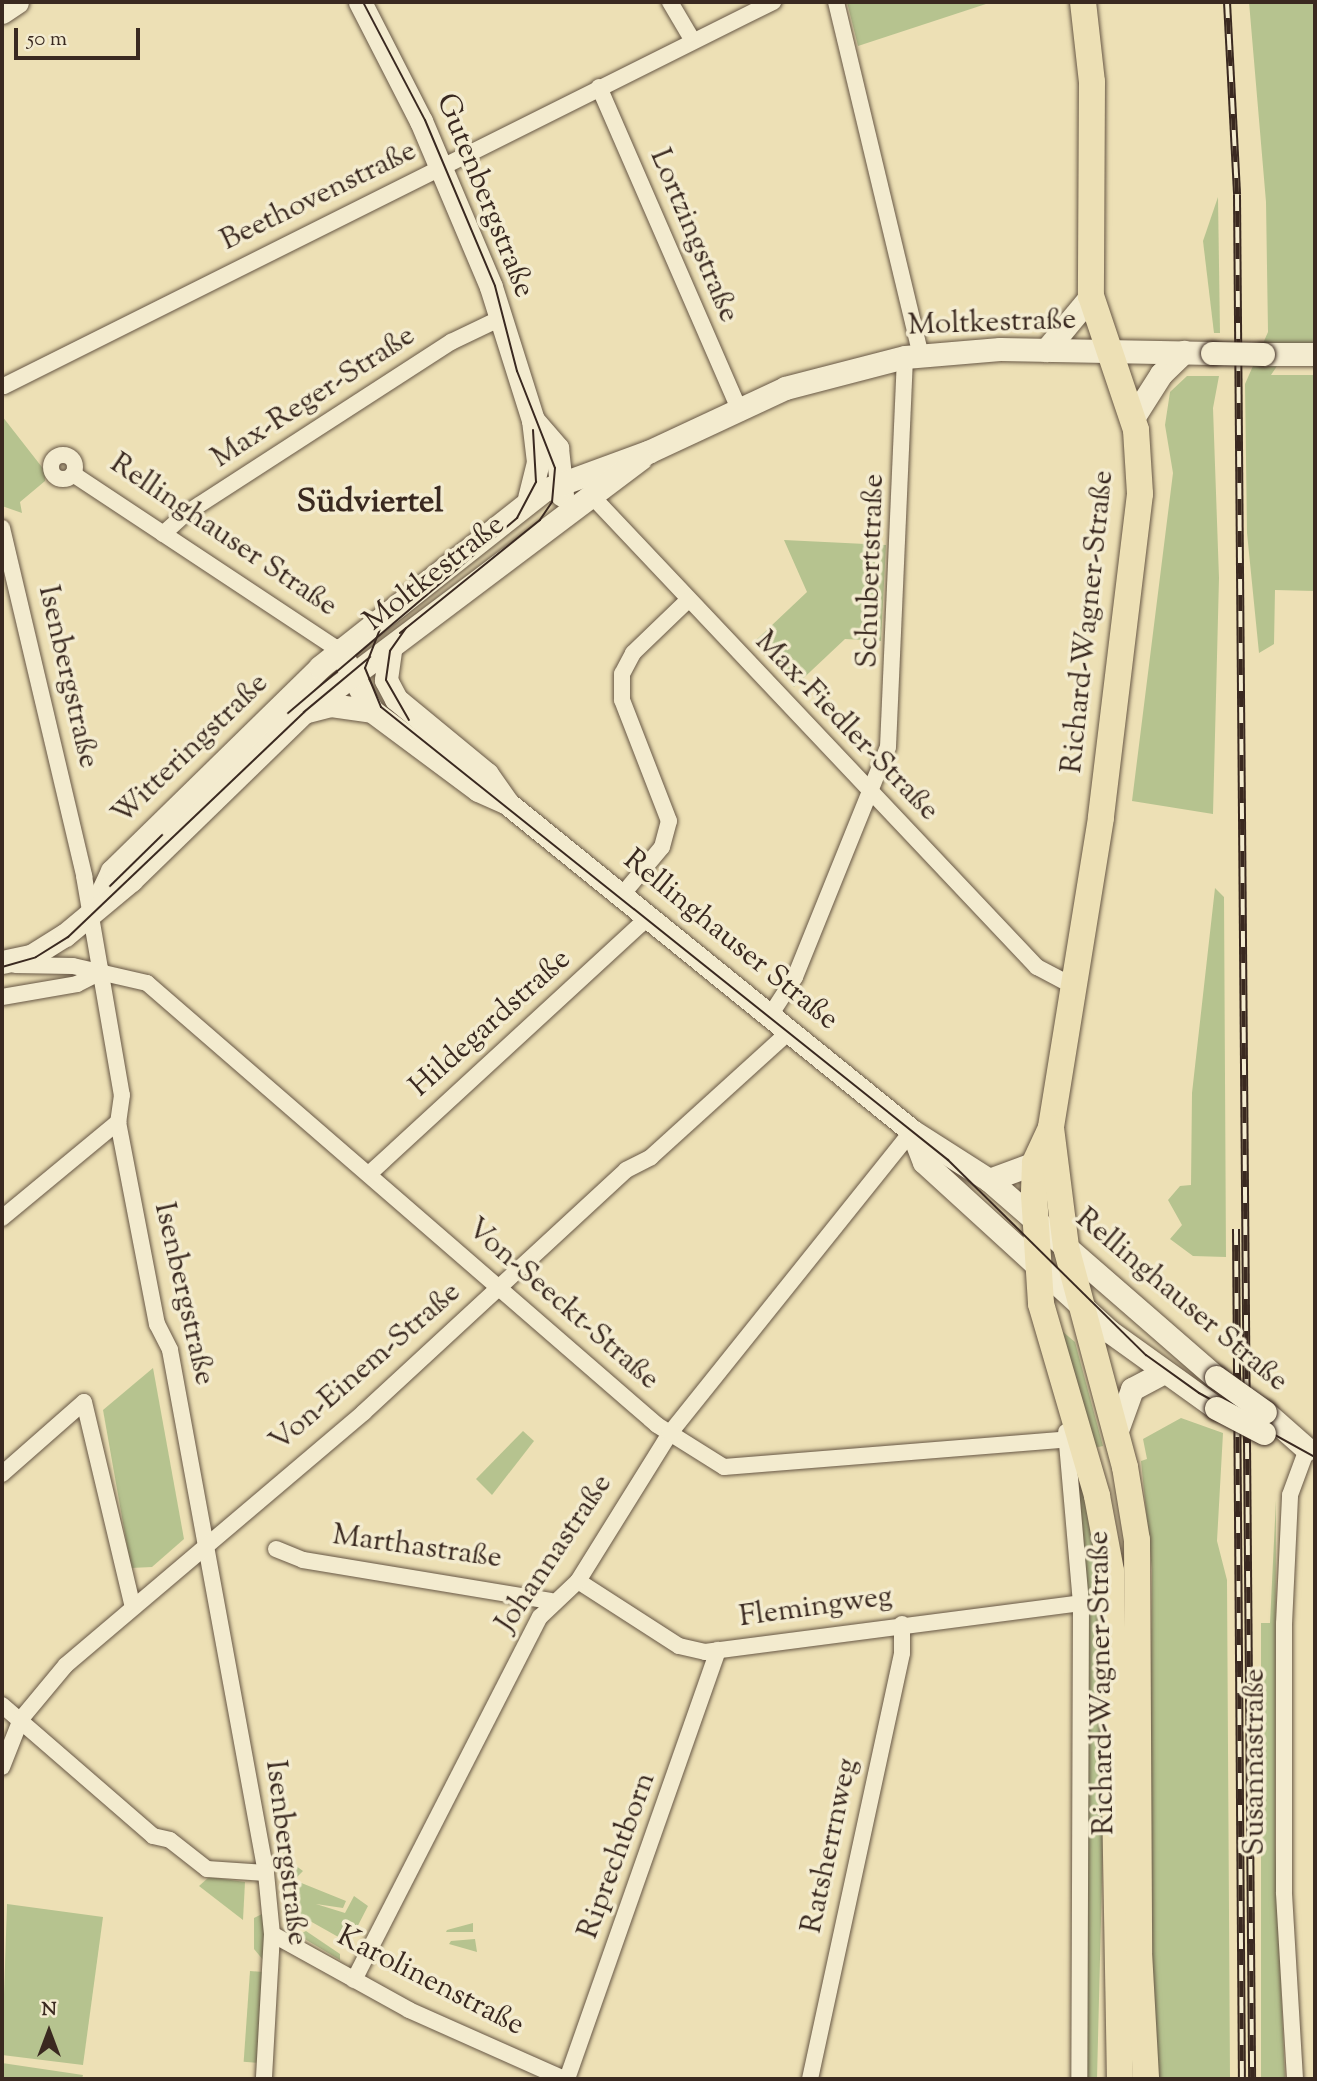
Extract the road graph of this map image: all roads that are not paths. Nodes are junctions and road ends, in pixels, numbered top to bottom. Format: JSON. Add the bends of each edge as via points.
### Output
{"nodes":[{"id":1,"x":17,"y":2,"type":"edge"},
{"id":2,"x":360,"y":2,"type":"edge"},
{"id":3,"x":670,"y":2,"type":"edge"},
{"id":4,"x":773,"y":2,"type":"edge"},
{"id":5,"x":836,"y":2,"type":"edge"},
{"id":6,"x":1083,"y":2,"type":"edge"},
{"id":7,"x":2,"y":12,"type":"edge"},
{"id":8,"x":693,"y":41,"type":"junction"},
{"id":9,"x":599,"y":87,"type":"junction"},
{"id":10,"x":442,"y":168,"type":"junction"},
{"id":11,"x":1091,"y":296,"type":"junction"},
{"id":12,"x":500,"y":318,"type":"junction"},
{"id":13,"x":1046,"y":350,"type":"junction"},
{"id":14,"x":1105,"y":351,"type":"junction"},
{"id":15,"x":1184,"y":352,"type":"junction"},
{"id":16,"x":1315,"y":354,"type":"edge"},
{"id":17,"x":913,"y":356,"type":"junction"},
{"id":18,"x":2,"y":391,"type":"edge"},
{"id":19,"x":738,"y":406,"type":"junction"},
{"id":20,"x":1133,"y":418,"type":"junction"},
{"id":21,"x":533,"y":420,"type":"junction"},
{"id":22,"x":557,"y":448,"type":"junction"},
{"id":23,"x":648,"y":452,"type":"junction"},
{"id":24,"x":598,"y":467,"type":"junction"},
{"id":25,"x":73,"y":474,"type":"dead end"},
{"id":26,"x":564,"y":481,"type":"junction"},
{"id":27,"x":590,"y":494,"type":"junction"},
{"id":28,"x":530,"y":497,"type":"junction"},
{"id":29,"x":555,"y":518,"type":"junction"},
{"id":30,"x":2,"y":528,"type":"edge"},
{"id":31,"x":163,"y":534,"type":"junction"},
{"id":32,"x":687,"y":601,"type":"junction"},
{"id":33,"x":339,"y":650,"type":"junction"},
{"id":34,"x":384,"y":664,"type":"junction"},
{"id":35,"x":351,"y":676,"type":"junction"},
{"id":36,"x":372,"y":710,"type":"junction"},
{"id":37,"x":304,"y":712,"type":"junction"},
{"id":38,"x":871,"y":793,"type":"junction"},
{"id":39,"x":507,"y":803,"type":"junction"},
{"id":40,"x":622,"y":895,"type":"junction"},
{"id":41,"x":94,"y":906,"type":"junction"},
{"id":42,"x":650,"y":916,"type":"junction"},
{"id":43,"x":2,"y":963,"type":"edge"},
{"id":44,"x":102,"y":971,"type":"junction"},
{"id":45,"x":1073,"y":986,"type":"junction"},
{"id":46,"x":2,"y":996,"type":"edge"},
{"id":47,"x":771,"y":1014,"type":"junction"},
{"id":48,"x":791,"y":1030,"type":"junction"},
{"id":49,"x":118,"y":1122,"type":"junction"},
{"id":50,"x":1051,"y":1128,"type":"junction"},
{"id":51,"x":912,"y":1130,"type":"junction"},
{"id":52,"x":1035,"y":1163,"type":"junction"},
{"id":53,"x":369,"y":1174,"type":"junction"},
{"id":54,"x":989,"y":1180,"type":"junction"},
{"id":55,"x":2,"y":1218,"type":"edge"},
{"id":56,"x":1034,"y":1219,"type":"junction"},
{"id":57,"x":1066,"y":1247,"type":"junction"},
{"id":58,"x":1037,"y":1264,"type":"junction"},
{"id":59,"x":499,"y":1287,"type":"junction"},
{"id":60,"x":1082,"y":1305,"type":"junction"},
{"id":61,"x":1162,"y":1373,"type":"junction"},
{"id":62,"x":1073,"y":1413,"type":"junction"},
{"id":63,"x":1265,"y":1423,"type":"junction"},
{"id":64,"x":670,"y":1433,"type":"junction"},
{"id":65,"x":1116,"y":1433,"type":"junction"},
{"id":66,"x":1063,"y":1440,"type":"junction"},
{"id":67,"x":1311,"y":1451,"type":"edge"},
{"id":68,"x":2,"y":1474,"type":"edge"},
{"id":69,"x":206,"y":1545,"type":"junction"},
{"id":70,"x":276,"y":1549,"type":"dead end"},
{"id":71,"x":578,"y":1581,"type":"junction"},
{"id":72,"x":551,"y":1601,"type":"junction"},
{"id":73,"x":1081,"y":1603,"type":"junction"},
{"id":74,"x":133,"y":1607,"type":"junction"},
{"id":75,"x":902,"y":1624,"type":"junction"},
{"id":76,"x":718,"y":1650,"type":"junction"},
{"id":77,"x":2,"y":1705,"type":"edge"},
{"id":78,"x":21,"y":1719,"type":"junction"},
{"id":79,"x":2,"y":1767,"type":"edge"},
{"id":80,"x":266,"y":1873,"type":"junction"},
{"id":81,"x":272,"y":1934,"type":"junction"},
{"id":82,"x":354,"y":1980,"type":"junction"},
{"id":83,"x":1115,"y":2030,"type":"junction"},
{"id":84,"x":264,"y":2079,"type":"edge"},
{"id":85,"x":566,"y":2079,"type":"edge"},
{"id":86,"x":810,"y":2079,"type":"edge"},
{"id":87,"x":1079,"y":2079,"type":"edge"},
{"id":88,"x":1111,"y":2079,"type":"edge"},
{"id":89,"x":1120,"y":2079,"type":"edge"},
{"id":90,"x":1146,"y":2079,"type":"edge"},
{"id":91,"x":1295,"y":2079,"type":"edge"}],
"edges":[{"from":1,"to":7,"type":"street"},
{"from":2,"to":10,"type":"street","name":"Gutenbergstraße"},
{"from":3,"to":8,"type":"street"},
{"from":4,"to":8,"type":"street","name":"Beethovenstraße"},
{"from":5,"to":17,"type":"street","name":"Schubertstraße"},
{"from":6,"to":11,"type":"main road","name":"Richard-Wagner-Straße","via":[[1091,82]]},
{"from":8,"to":9,"type":"street","name":"Beethovenstraße"},
{"from":9,"to":10,"type":"street","name":"Beethovenstraße"},
{"from":9,"to":19,"type":"street","name":"Lortzingstraße"},
{"from":10,"to":12,"type":"street","name":"Gutenbergstraße"},
{"from":10,"to":18,"type":"street","name":"Beethovenstraße"},
{"from":11,"to":13,"type":"street"},
{"from":11,"to":14,"type":"main road","name":"Richard-Wagner-Straße"},
{"from":12,"to":21,"type":"street","name":"Gutenbergstraße"},
{"from":12,"to":31,"type":"street","name":"Max-Reger-Straße","via":[[452,342],[185,513]]},
{"from":13,"to":14,"type":"street","name":"Moltkestraße"},
{"from":13,"to":17,"type":"street","name":"Moltkestraße"},
{"from":14,"to":15,"type":"street","name":"Moltkestraße"},
{"from":14,"to":20,"type":"main road","name":"Richard-Wagner-Straße"},
{"from":15,"to":16,"type":"street","name":"Moltkestraße","bridge":true},
{"from":15,"to":20,"type":"street","via":[[1161,374]]},
{"from":17,"to":19,"type":"street","name":"Moltkestraße"},
{"from":17,"to":38,"type":"street","name":"Schubertstraße","via":[[894,710]]},
{"from":19,"to":23,"type":"street","name":"Moltkestraße"},
{"from":20,"to":45,"type":"main road","name":"Richard-Wagner-Straße","via":[[1141,478],[1136,541]]},
{"from":21,"to":22,"type":"street","name":"Gutenbergstraße"},
{"from":21,"to":28,"type":"street","name":"Gutenbergstraße","via":[[538,462]]},
{"from":22,"to":24,"type":"street","name":"Gutenbergstraße"},
{"from":22,"to":26,"type":"street","name":"Gutenbergstraße"},
{"from":23,"to":24,"type":"street","name":"Moltkestraße"},
{"from":23,"to":27,"type":"street","name":"Moltkestraße"},
{"from":24,"to":26,"type":"street","name":"Moltkestraße"},
{"from":25,"to":31,"type":"street","name":"Rellinghauser Straße"},
{"from":26,"to":28,"type":"street","name":"Moltkestraße"},
{"from":26,"to":29,"type":"street"},
{"from":27,"to":29,"type":"street","name":"Moltkestraße"},
{"from":27,"to":32,"type":"street","name":"Max-Fiedler-Straße"},
{"from":28,"to":33,"type":"street","name":"Moltkestraße"},
{"from":29,"to":34,"type":"street","name":"Moltkestraße"},
{"from":30,"to":41,"type":"street","name":"Isenbergstraße"},
{"from":31,"to":33,"type":"street","name":"Rellinghauser Straße"},
{"from":32,"to":38,"type":"street","name":"Max-Fiedler-Straße"},
{"from":32,"to":40,"type":"street","via":[[633,653],[622,674],[622,700],[669,821],[662,847]]},
{"from":33,"to":34,"type":"street","name":"Rellinghauser Straße"},
{"from":33,"to":35,"type":"street","name":"Rellinghauser Straße"},
{"from":33,"to":41,"type":"street","name":"Witteringstraße","via":[[112,871]]},
{"from":34,"to":35,"type":"street","name":"Moltkestraße"},
{"from":34,"to":39,"type":"street","name":"Rellinghauser Straße","via":[[396,699],[488,774]]},
{"from":35,"to":36,"type":"street","name":"Rellinghauser Straße"},
{"from":35,"to":37,"type":"street","name":"Witteringstraße"},
{"from":36,"to":37,"type":"street","via":[[331,705]]},
{"from":36,"to":39,"type":"street","name":"Rellinghauser Straße","via":[[478,790]]},
{"from":37,"to":41,"type":"street","name":"Witteringstraße","via":[[131,880]]},
{"from":38,"to":45,"type":"street","name":"Max-Fiedler-Straße","via":[[1037,968]]},
{"from":38,"to":47,"type":"street","name":"Schubertstraße","via":[[795,977]]},
{"from":39,"to":40,"type":"street","name":"Rellinghauser Straße"},
{"from":40,"to":42,"type":"street","name":"Rellinghauser Straße"},
{"from":41,"to":43,"type":"street","name":"Witteringstraße","via":[[45,948]]},
{"from":41,"to":44,"type":"street","name":"Isenbergstraße"},
{"from":42,"to":47,"type":"street","name":"Rellinghauser Straße"},
{"from":42,"to":53,"type":"street","name":"Hildegardstraße"},
{"from":43,"to":44,"type":"street","name":"Witteringstraße"},
{"from":44,"to":46,"type":"street","via":[[77,984]]},
{"from":44,"to":49,"type":"street","name":"Isenbergstraße","via":[[122,1096]]},
{"from":44,"to":53,"type":"street","name":"Von-Seeckt-Straße","via":[[147,983]]},
{"from":45,"to":50,"type":"main road","name":"Richard-Wagner-Straße"},
{"from":47,"to":48,"type":"street","name":"Rellinghauser Straße"},
{"from":48,"to":51,"type":"street","name":"Rellinghauser Straße"},
{"from":48,"to":59,"type":"street","name":"Von-Einem-Straße"},
{"from":49,"to":55,"type":"street"},
{"from":49,"to":69,"type":"street","name":"Isenbergstraße"},
{"from":50,"to":52,"type":"main road","name":"Richard-Wagner-Straße"},
{"from":50,"to":57,"type":"main road","name":"Richard-Wagner-Straße"},
{"from":51,"to":54,"type":"street","name":"Rellinghauser Straße"},
{"from":51,"to":58,"type":"street","name":"Rellinghauser Straße","via":[[924,1162]]},
{"from":51,"to":64,"type":"street","name":"Johannastraße"},
{"from":52,"to":54,"type":"street"},
{"from":52,"to":56,"type":"main road","name":"Richard-Wagner-Straße"},
{"from":53,"to":59,"type":"street","name":"Von-Seeckt-Straße"},
{"from":54,"to":56,"type":"street","name":"Rellinghauser Straße"},
{"from":56,"to":57,"type":"street","name":"Rellinghauser Straße"},
{"from":56,"to":58,"type":"main road","name":"Richard-Wagner-Straße"},
{"from":57,"to":60,"type":"main road","name":"Richard-Wagner-Straße"},
{"from":57,"to":63,"type":"street","name":"Rellinghauser Straße","bridge":true},
{"from":58,"to":60,"type":"street","name":"Rellinghauser Straße"},
{"from":58,"to":62,"type":"main road","name":"Richard-Wagner-Straße","via":[[1041,1304]]},
{"from":59,"to":64,"type":"street","name":"Von-Seeckt-Straße"},
{"from":59,"to":69,"type":"street","name":"Von-Einem-Straße"},
{"from":60,"to":61,"type":"street","name":"Rellinghauser Straße"},
{"from":60,"to":65,"type":"main road","name":"Richard-Wagner-Straße"},
{"from":61,"to":63,"type":"street","name":"Rellinghauser Straße","bridge":true,"via":[[1216,1408]]},
{"from":61,"to":65,"type":"street","via":[[1132,1389]]},
{"from":62,"to":66,"type":"street","name":"Richard-Wagner-Straße"},
{"from":62,"to":83,"type":"main road","name":"Richard-Wagner-Straße","via":[[1111,1572]]},
{"from":63,"to":67,"type":"street","name":"Rellinghauser Straße"},
{"from":64,"to":66,"type":"street","name":"Von-Seeckt-Straße","via":[[737,1469]]},
{"from":64,"to":71,"type":"street","name":"Johannastraße"},
{"from":65,"to":90,"type":"main road","name":"Richard-Wagner-Straße","via":[[1140,1571],[1139,1952]]},
{"from":66,"to":73,"type":"street","name":"Richard-Wagner-Straße"},
{"from":67,"to":91,"type":"street","name":"Susannastraße","via":[[1290,1494],[1285,1611],[1286,1951]]},
{"from":68,"to":74,"type":"street","via":[[85,1402]]},
{"from":69,"to":74,"type":"street","name":"Von-Einem-Straße"},
{"from":69,"to":80,"type":"street","name":"Isenbergstraße"},
{"from":70,"to":72,"type":"street","name":"Marthastraße","via":[[303,1560]]},
{"from":71,"to":72,"type":"street","name":"Johannastraße"},
{"from":71,"to":76,"type":"street","name":"Flemingweg","via":[[679,1646]]},
{"from":72,"to":82,"type":"street","name":"Johannastraße"},
{"from":73,"to":75,"type":"street","name":"Flemingweg"},
{"from":73,"to":87,"type":"street","name":"Richard-Wagner-Straße"},
{"from":74,"to":78,"type":"street","name":"Von-Einem-Straße","via":[[66,1665]]},
{"from":75,"to":76,"type":"street","name":"Flemingweg"},
{"from":75,"to":86,"type":"street","name":"Ratsherrnweg","via":[[902,1653]]},
{"from":76,"to":85,"type":"street","name":"Riprechtborn"},
{"from":77,"to":78,"type":"street"},
{"from":78,"to":79,"type":"street","name":"Von-Einem-Straße"},
{"from":78,"to":80,"type":"street","via":[[153,1836],[170,1840],[207,1869]]},
{"from":80,"to":81,"type":"street","name":"Isenbergstraße"},
{"from":81,"to":82,"type":"street","name":"Karolinenstraße"},
{"from":81,"to":84,"type":"street","name":"Isenbergstraße"},
{"from":82,"to":85,"type":"street","name":"Karolinenstraße"},
{"from":83,"to":88,"type":"main road"},
{"from":83,"to":89,"type":"main road","name":"Richard-Wagner-Straße"}]}
